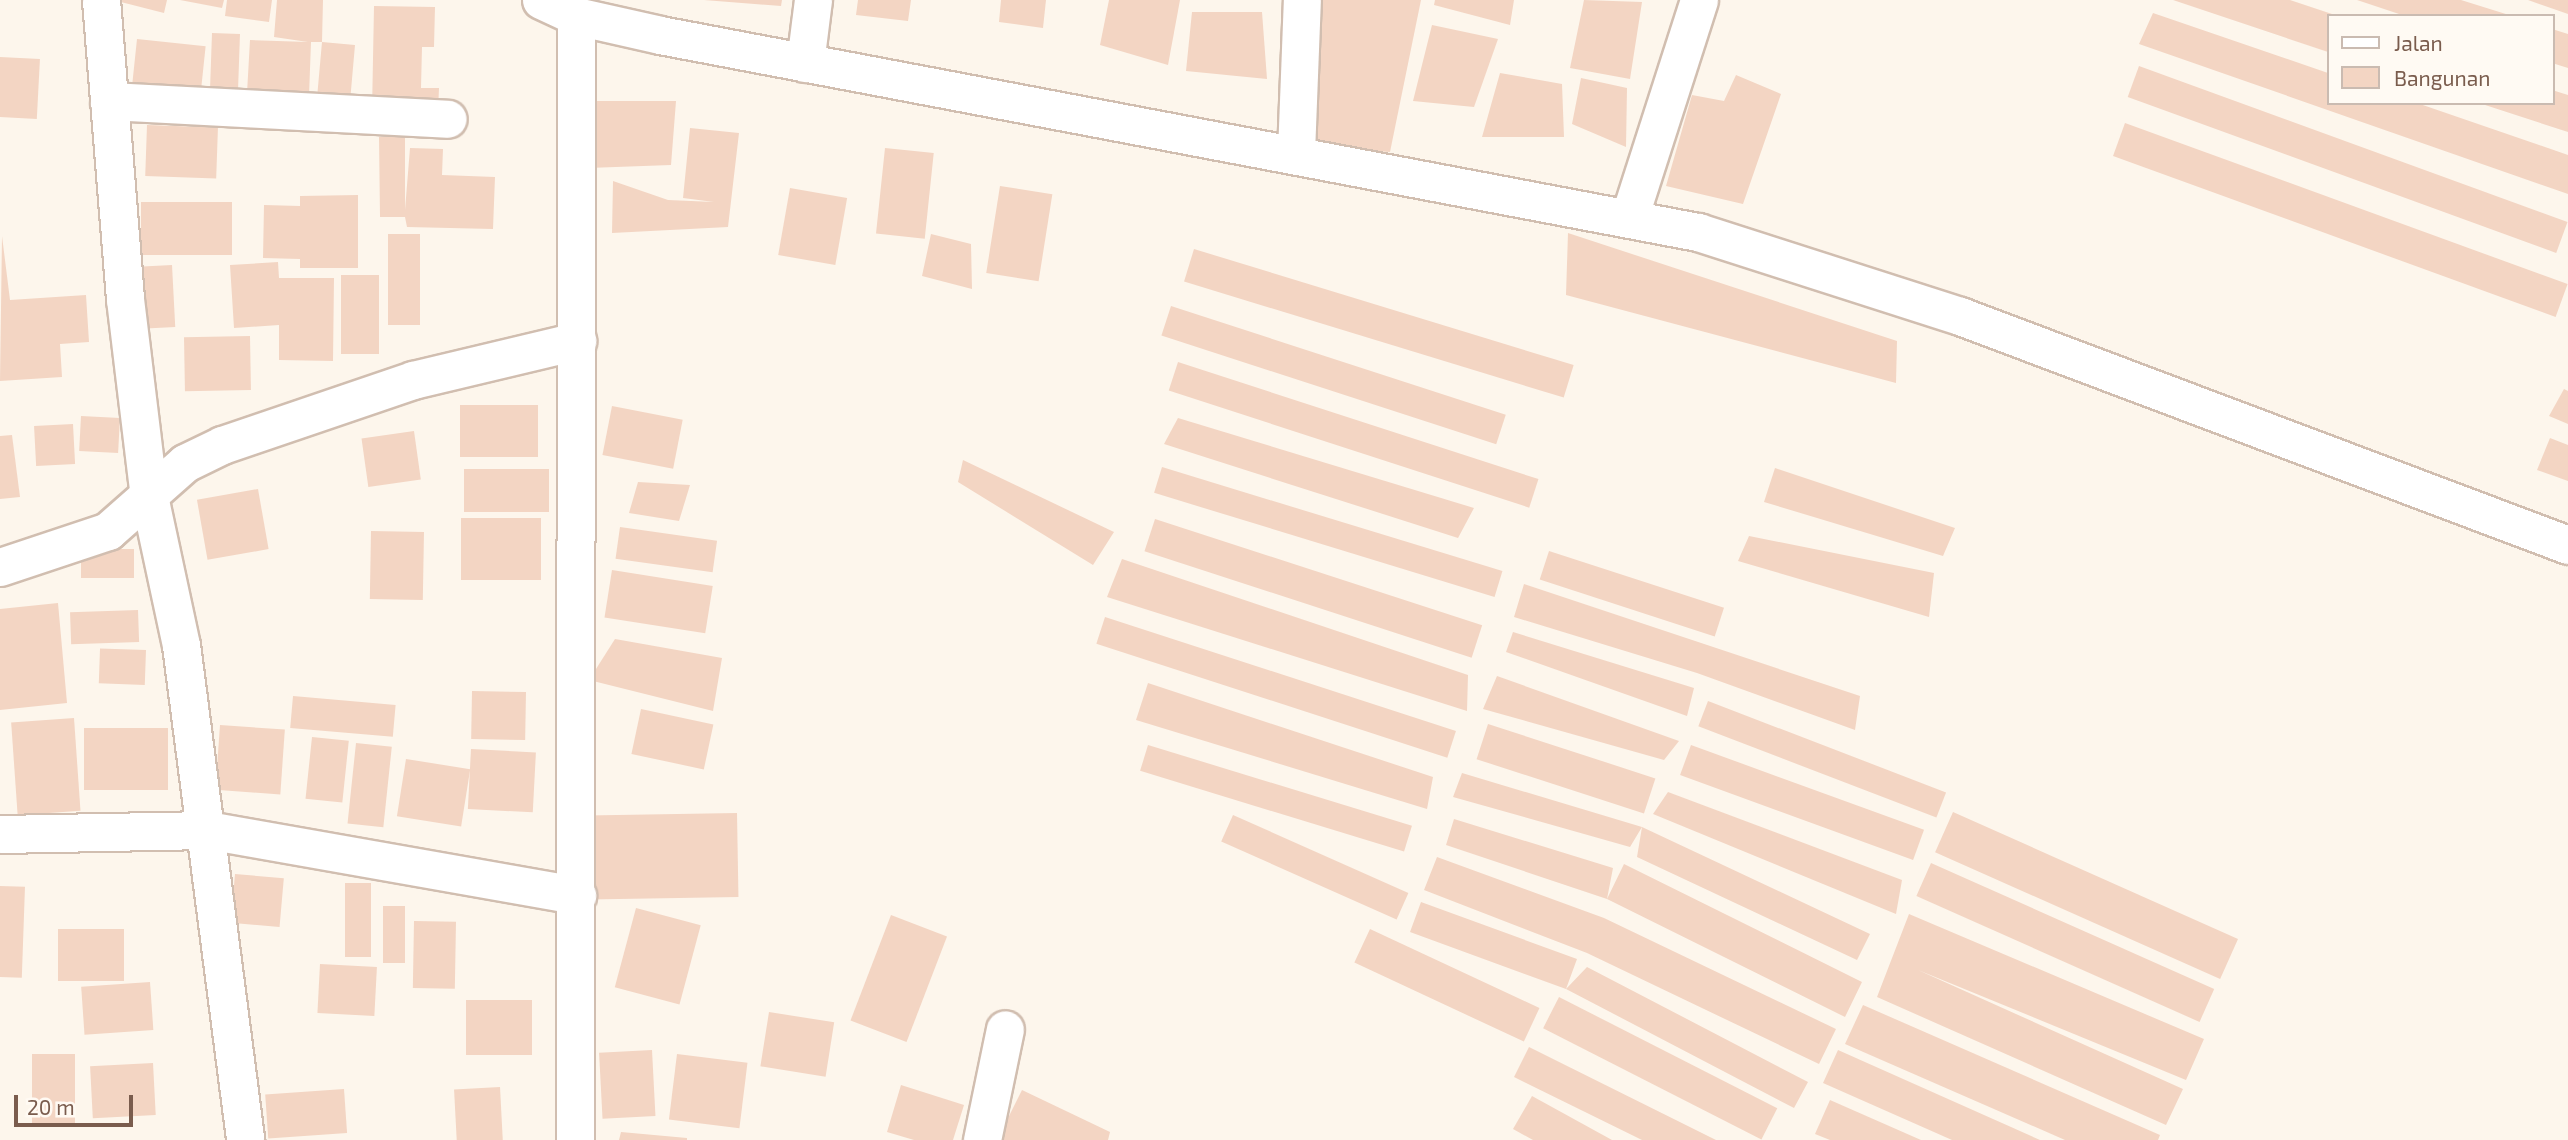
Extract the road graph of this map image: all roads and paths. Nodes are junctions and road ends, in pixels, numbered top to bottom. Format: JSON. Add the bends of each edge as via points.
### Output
{"nodes":[{"id":1,"x":101,"y":0,"type":"edge"},
{"id":2,"x":541,"y":0,"type":"edge"},
{"id":3,"x":813,"y":0,"type":"edge"},
{"id":4,"x":1302,"y":0,"type":"edge"},
{"id":5,"x":1699,"y":0,"type":"edge"},
{"id":6,"x":576,"y":16,"type":"junction"},
{"id":7,"x":806,"y":63,"type":"junction"},
{"id":8,"x":109,"y":101,"type":"junction"},
{"id":9,"x":448,"y":119,"type":"dead end"},
{"id":10,"x":1296,"y":153,"type":"junction"},
{"id":11,"x":1630,"y":215,"type":"junction"},
{"id":12,"x":577,"y":341,"type":"junction"},
{"id":13,"x":149,"y":496,"type":"junction"},
{"id":14,"x":2568,"y":545,"type":"edge"},
{"id":15,"x":0,"y":567,"type":"edge"},
{"id":16,"x":207,"y":830,"type":"junction"},
{"id":17,"x":0,"y":834,"type":"edge"},
{"id":18,"x":577,"y":895,"type":"junction"},
{"id":19,"x":1005,"y":1029,"type":"dead end"},
{"id":20,"x":245,"y":1140,"type":"edge"},
{"id":21,"x":575,"y":1140,"type":"edge"},
{"id":22,"x":982,"y":1140,"type":"edge"}],
"edges":[{"from":1,"to":8,"type":"street"},
{"from":2,"to":6,"type":"street"},
{"from":3,"to":7,"type":"street"},
{"from":4,"to":10,"type":"street"},
{"from":5,"to":11,"type":"street"},
{"from":6,"to":7,"type":"street"},
{"from":6,"to":12,"type":"street"},
{"from":7,"to":10,"type":"street"},
{"from":8,"to":9,"type":"street"},
{"from":8,"to":13,"type":"street"},
{"from":10,"to":11,"type":"street"},
{"from":11,"to":14,"type":"street","via":[[1768,251],[1960,316]]},
{"from":12,"to":13,"type":"street","via":[[413,380],[233,441],[185,463]]},
{"from":12,"to":18,"type":"street"},
{"from":13,"to":15,"type":"street","via":[[108,531]]},
{"from":13,"to":16,"type":"street","via":[[181,645]]},
{"from":16,"to":17,"type":"street"},
{"from":16,"to":18,"type":"street"},
{"from":16,"to":20,"type":"street"},
{"from":18,"to":21,"type":"street"},
{"from":19,"to":22,"type":"street"}]}
